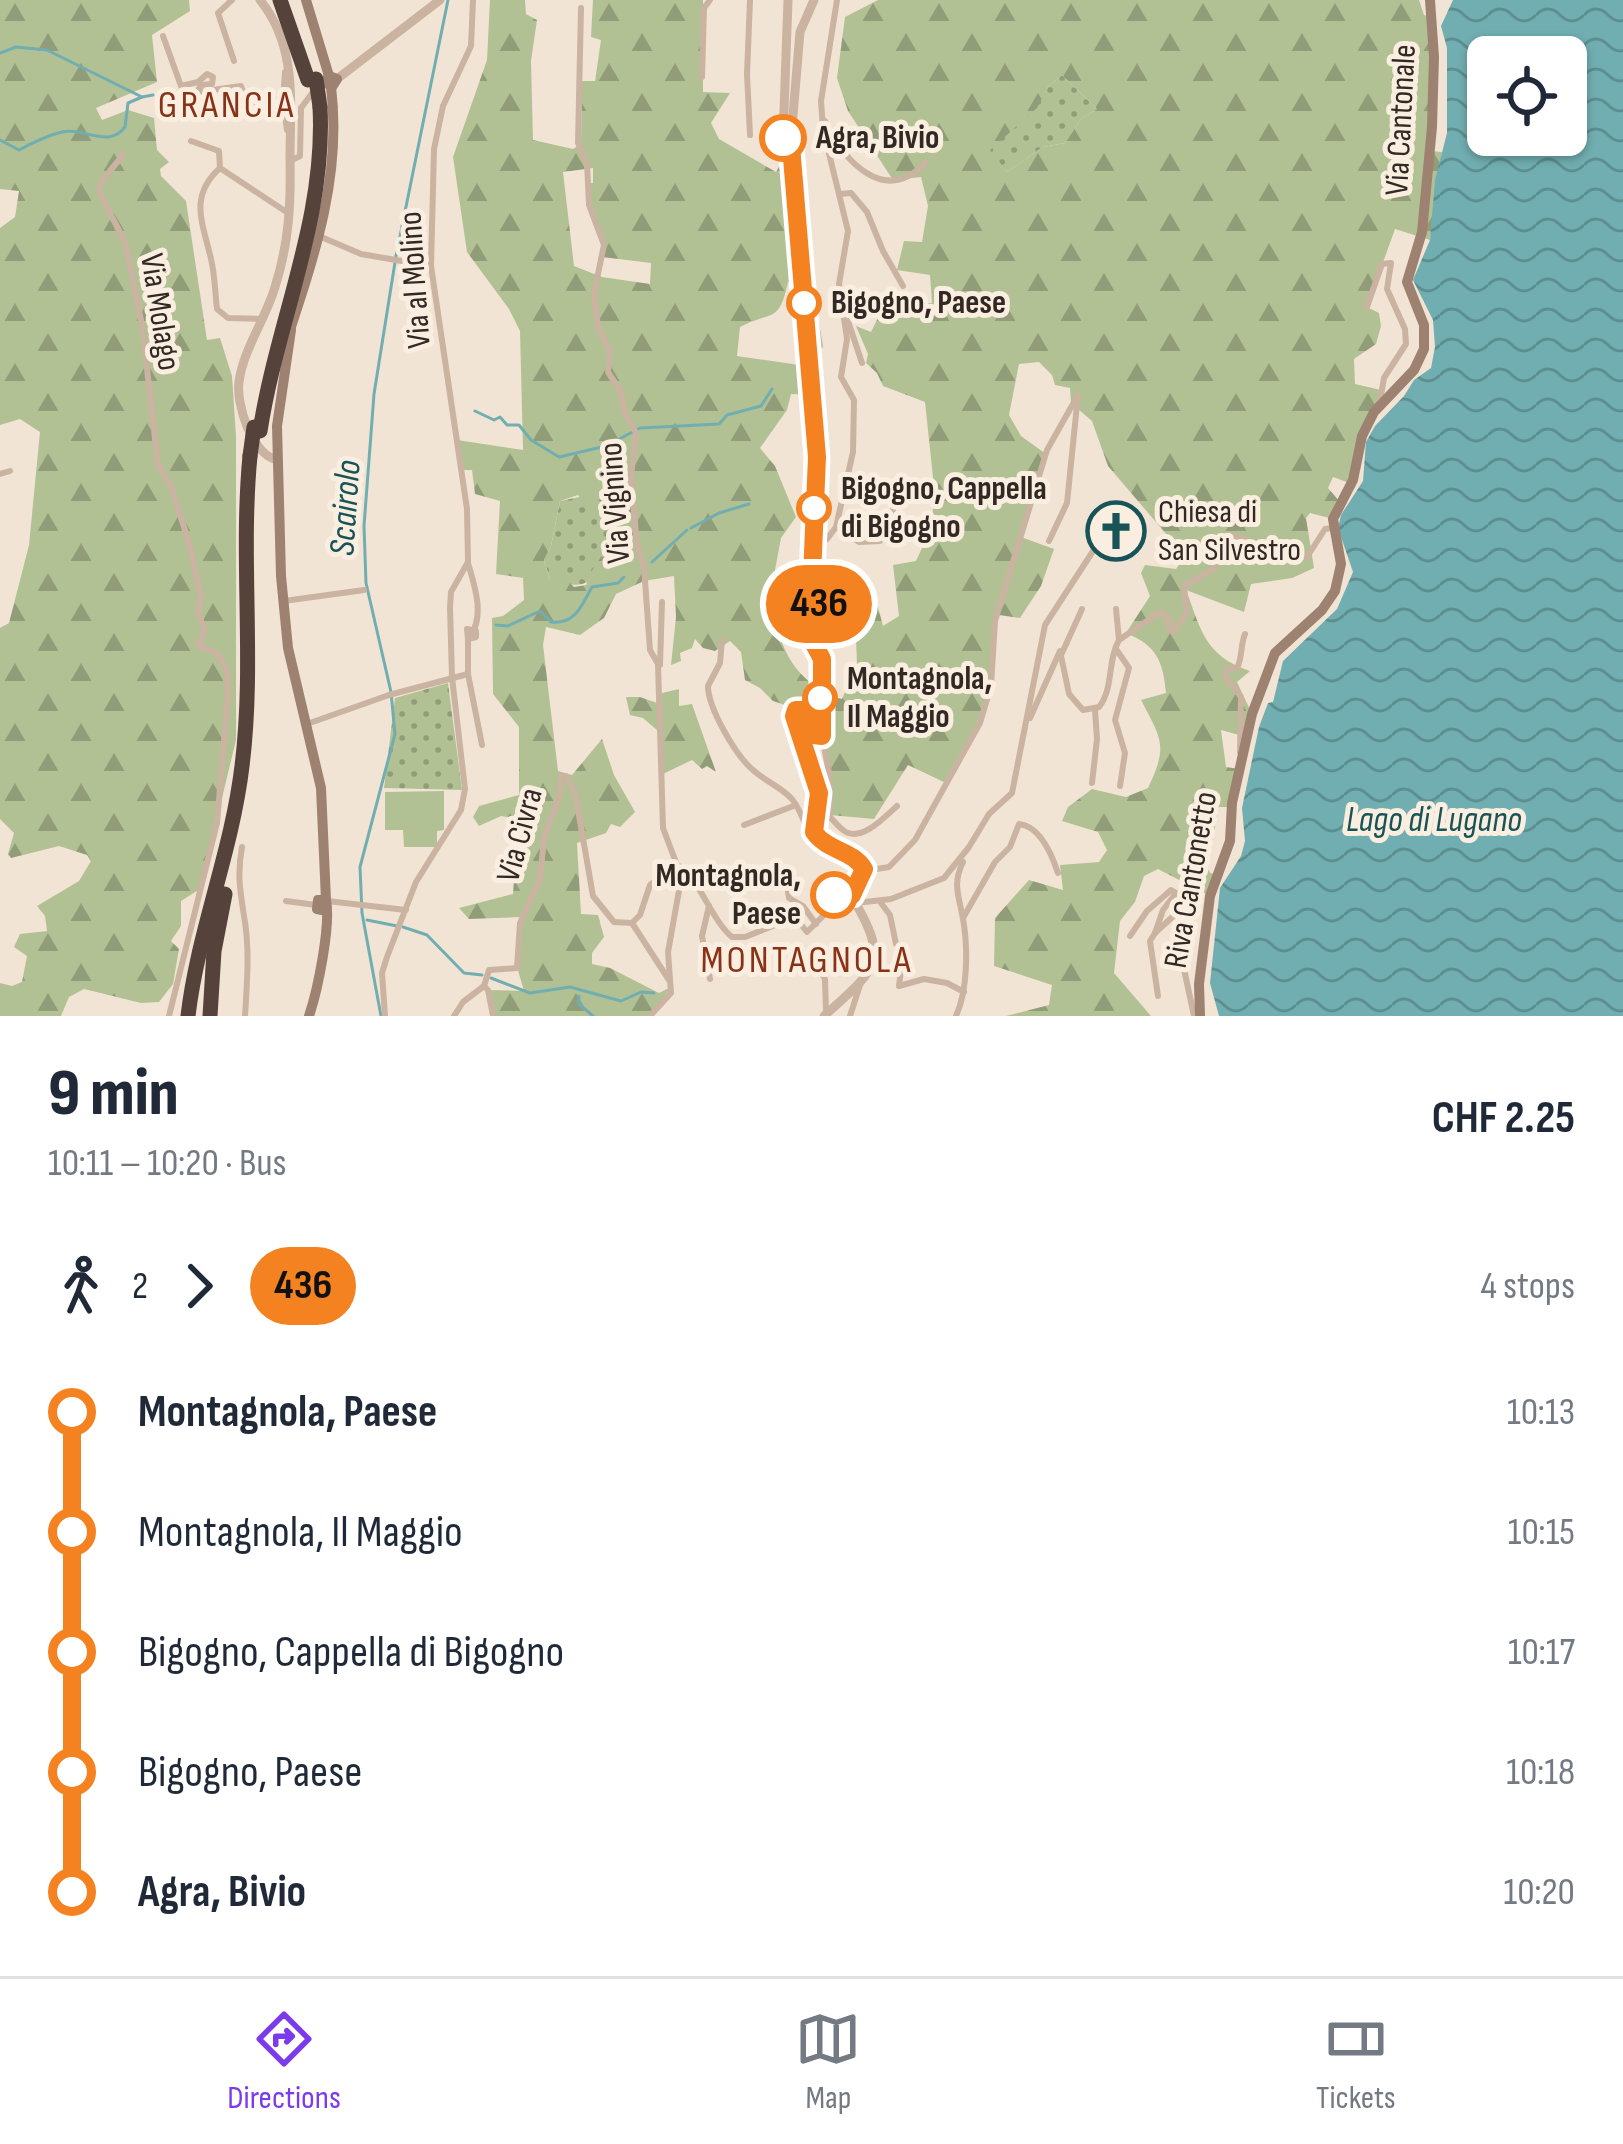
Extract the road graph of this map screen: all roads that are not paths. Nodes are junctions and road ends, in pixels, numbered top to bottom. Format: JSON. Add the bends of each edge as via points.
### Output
{"nodes":[{"id":1,"x":232,"y":0,"type":"edge"},
{"id":2,"x":260,"y":0,"type":"edge"},
{"id":3,"x":280,"y":0,"type":"edge"},
{"id":4,"x":290,"y":0,"type":"edge"},
{"id":5,"x":440,"y":0,"type":"edge"},
{"id":6,"x":473,"y":0,"type":"edge"},
{"id":7,"x":710,"y":0,"type":"edge"},
{"id":8,"x":750,"y":0,"type":"edge"},
{"id":9,"x":788,"y":0,"type":"edge"},
{"id":10,"x":814,"y":0,"type":"edge"},
{"id":11,"x":837,"y":0,"type":"edge"},
{"id":12,"x":1430,"y":0,"type":"edge"},
{"id":13,"x":309,"y":6,"type":"edge"},
{"id":14,"x":581,"y":8,"type":"dead end"},
{"id":15,"x":163,"y":36,"type":"dead end"},
{"id":16,"x":288,"y":56,"type":"junction"},
{"id":17,"x":234,"y":61,"type":"dead end"},
{"id":18,"x":702,"y":77,"type":"dead end"},
{"id":19,"x":324,"y":81,"type":"junction"},
{"id":20,"x":283,"y":101,"type":"junction"},
{"id":21,"x":821,"y":112,"type":"junction"},
{"id":22,"x":750,"y":135,"type":"dead end"},
{"id":23,"x":220,"y":140,"type":"dead end"},
{"id":24,"x":190,"y":141,"type":"dead end"},
{"id":25,"x":791,"y":146,"type":"junction"},
{"id":26,"x":219,"y":151,"type":"junction"},
{"id":27,"x":123,"y":155,"type":"dead end"},
{"id":28,"x":290,"y":157,"type":"junction"},
{"id":29,"x":926,"y":164,"type":"dead end"},
{"id":30,"x":220,"y":168,"type":"junction"},
{"id":31,"x":840,"y":194,"type":"junction"},
{"id":32,"x":291,"y":215,"type":"junction"},
{"id":33,"x":320,"y":236,"type":"junction"},
{"id":34,"x":431,"y":266,"type":"junction"},
{"id":35,"x":903,"y":286,"type":"dead end"},
{"id":36,"x":804,"y":304,"type":"junction"},
{"id":37,"x":1366,"y":308,"type":"dead end"},
{"id":38,"x":846,"y":318,"type":"junction"},
{"id":39,"x":264,"y":320,"type":"junction"},
{"id":40,"x":820,"y":346,"type":"dead end"},
{"id":41,"x":862,"y":363,"type":"dead end"},
{"id":42,"x":1381,"y":404,"type":"junction"},
{"id":43,"x":266,"y":455,"type":"junction"},
{"id":44,"x":10,"y":471,"type":"dead end"},
{"id":45,"x":0,"y":474,"type":"edge"},
{"id":46,"x":893,"y":498,"type":"dead end"},
{"id":47,"x":836,"y":527,"type":"junction"},
{"id":48,"x":1332,"y":528,"type":"junction"},
{"id":49,"x":1123,"y":532,"type":"dead end"},
{"id":50,"x":1049,"y":541,"type":"dead end"},
{"id":51,"x":813,"y":546,"type":"junction"},
{"id":52,"x":468,"y":562,"type":"junction"},
{"id":53,"x":364,"y":590,"type":"dead end"},
{"id":54,"x":282,"y":601,"type":"junction"},
{"id":55,"x":662,"y":602,"type":"dead end"},
{"id":56,"x":1082,"y":609,"type":"dead end"},
{"id":57,"x":1117,"y":609,"type":"dead end"},
{"id":58,"x":1245,"y":634,"type":"dead end"},
{"id":59,"x":722,"y":640,"type":"dead end"},
{"id":60,"x":1119,"y":640,"type":"junction"},
{"id":61,"x":1114,"y":649,"type":"junction"},
{"id":62,"x":1062,"y":652,"type":"junction"},
{"id":63,"x":468,"y":674,"type":"junction"},
{"id":64,"x":452,"y":677,"type":"junction"},
{"id":65,"x":659,"y":680,"type":"junction"},
{"id":66,"x":1095,"y":710,"type":"junction"},
{"id":67,"x":1026,"y":723,"type":"junction"},
{"id":68,"x":307,"y":724,"type":"junction"},
{"id":69,"x":822,"y":736,"type":"junction"},
{"id":70,"x":482,"y":745,"type":"dead end"},
{"id":71,"x":1243,"y":754,"type":"junction"},
{"id":72,"x":1092,"y":783,"type":"dead end"},
{"id":73,"x":1120,"y":786,"type":"dead end"},
{"id":74,"x":796,"y":805,"type":"junction"},
{"id":75,"x":897,"y":806,"type":"dead end"},
{"id":76,"x":818,"y":812,"type":"junction"},
{"id":77,"x":830,"y":815,"type":"junction"},
{"id":78,"x":236,"y":821,"type":"junction"},
{"id":79,"x":744,"y":825,"type":"dead end"},
{"id":80,"x":827,"y":845,"type":"junction"},
{"id":81,"x":242,"y":847,"type":"dead end"},
{"id":82,"x":969,"y":847,"type":"junction"},
{"id":83,"x":677,"y":865,"type":"junction"},
{"id":84,"x":955,"y":867,"type":"junction"},
{"id":85,"x":864,"y":871,"type":"junction"},
{"id":86,"x":784,"y":872,"type":"dead end"},
{"id":87,"x":1058,"y":874,"type":"dead end"},
{"id":88,"x":956,"y":892,"type":"junction"},
{"id":89,"x":853,"y":899,"type":"junction"},
{"id":90,"x":286,"y":901,"type":"dead end"},
{"id":91,"x":880,"y":902,"type":"junction"},
{"id":92,"x":709,"y":906,"type":"junction"},
{"id":93,"x":325,"y":907,"type":"junction"},
{"id":94,"x":810,"y":908,"type":"dead end"},
{"id":95,"x":406,"y":910,"type":"junction"},
{"id":96,"x":963,"y":918,"type":"junction"},
{"id":97,"x":632,"y":923,"type":"junction"},
{"id":98,"x":818,"y":923,"type":"junction"},
{"id":99,"x":1156,"y":933,"type":"junction"},
{"id":100,"x":1130,"y":936,"type":"dead end"},
{"id":101,"x":896,"y":944,"type":"dead end"},
{"id":102,"x":902,"y":962,"type":"dead end"},
{"id":103,"x":787,"y":973,"type":"dead end"},
{"id":104,"x":668,"y":974,"type":"junction"},
{"id":105,"x":710,"y":979,"type":"dead end"},
{"id":106,"x":862,"y":982,"type":"junction"},
{"id":107,"x":484,"y":986,"type":"junction"},
{"id":108,"x":964,"y":992,"type":"junction"},
{"id":109,"x":1158,"y":996,"type":"dead end"},
{"id":110,"x":174,"y":1016,"type":"edge"},
{"id":111,"x":191,"y":1016,"type":"edge"},
{"id":112,"x":210,"y":1016,"type":"edge"},
{"id":113,"x":245,"y":1016,"type":"edge"},
{"id":114,"x":309,"y":1016,"type":"edge"},
{"id":115,"x":385,"y":1016,"type":"edge"},
{"id":116,"x":454,"y":1016,"type":"edge"},
{"id":117,"x":493,"y":1016,"type":"edge"},
{"id":118,"x":650,"y":1016,"type":"edge"},
{"id":119,"x":825,"y":1016,"type":"edge"},
{"id":120,"x":850,"y":1016,"type":"edge"},
{"id":121,"x":956,"y":1016,"type":"edge"},
{"id":122,"x":1197,"y":1016,"type":"edge"}],
"edges":[{"from":1,"to":17,"type":"street","via":[[218,13]]},
{"from":2,"to":16,"type":"street"},
{"from":3,"to":19,"type":"highway"},
{"from":4,"to":19,"type":"highway"},
{"from":5,"to":19,"type":"street"},
{"from":6,"to":34,"type":"street","name":"Via al Molino","via":[[471,46],[443,106],[434,149]]},
{"from":7,"to":18,"type":"street"},
{"from":8,"to":22,"type":"street"},
{"from":9,"to":25,"type":"street","via":[[783,139]]},
{"from":10,"to":25,"type":"street","via":[[800,32]]},
{"from":11,"to":21,"type":"street"},
{"from":12,"to":42,"type":"main road","name":"Via Cantonale","via":[[1432,127],[1407,282],[1424,349]]},
{"from":13,"to":19,"type":"main road"},
{"from":14,"to":65,"type":"street","name":"Via Vignino","via":[[577,131],[604,244],[594,293],[608,372],[635,430],[635,530]]},
{"from":15,"to":20,"type":"street","via":[[182,86],[210,74],[213,82],[197,92],[241,86],[250,108]]},
{"from":16,"to":20,"type":"street"},
{"from":16,"to":28,"type":"street"},
{"from":19,"to":28,"type":"street","via":[[302,104],[300,156]]},
{"from":19,"to":33,"type":"main road","via":[[333,167]]},
{"from":19,"to":43,"type":"highway","bridge":true,"via":[[316,108],[317,199],[257,429]]},
{"from":20,"to":28,"type":"street"},
{"from":21,"to":29,"type":"street","via":[[838,147],[867,173],[898,182]]},
{"from":21,"to":31,"type":"street"},
{"from":23,"to":26,"type":"street"},
{"from":24,"to":26,"type":"street"},
{"from":25,"to":36,"type":"street"},
{"from":26,"to":30,"type":"street"},
{"from":27,"to":110,"type":"street","name":"Via Molago","via":[[99,190],[125,242],[158,465],[201,597],[206,630],[198,645],[224,662],[228,695],[214,842],[173,987]]},
{"from":28,"to":32,"type":"street"},
{"from":30,"to":32,"type":"street"},
{"from":30,"to":39,"type":"street","via":[[198,207],[217,309],[229,318]]},
{"from":31,"to":35,"type":"street","via":[[864,206]]},
{"from":31,"to":38,"type":"street","via":[[848,231],[838,284]]},
{"from":32,"to":39,"type":"street"},
{"from":33,"to":34,"type":"street","via":[[362,254]]},
{"from":33,"to":43,"type":"main road","via":[[276,388]]},
{"from":34,"to":52,"type":"street","name":"Via al Molino"},
{"from":36,"to":40,"type":"street","via":[[815,308]]},
{"from":36,"to":51,"type":"street","via":[[818,470]]},
{"from":37,"to":42,"type":"street","via":[[1382,264],[1391,263],[1387,289],[1406,344],[1384,378]]},
{"from":38,"to":41,"type":"street"},
{"from":38,"to":47,"type":"street","via":[[841,377],[854,398],[854,452]]},
{"from":39,"to":43,"type":"street","via":[[238,389]]},
{"from":42,"to":48,"type":"main road","via":[[1366,424]]},
{"from":43,"to":54,"type":"main road"},
{"from":43,"to":78,"type":"highway","via":[[252,550],[255,692]]},
{"from":44,"to":45,"type":"street"},
{"from":46,"to":47,"type":"street","via":[[893,524],[880,542],[859,542]]},
{"from":47,"to":51,"type":"street"},
{"from":48,"to":60,"type":"street","via":[[1299,559],[1222,535],[1214,569],[1184,586],[1187,613],[1178,629],[1169,630],[1160,612]]},
{"from":48,"to":71,"type":"main road","name":"Riva Cantonetto","via":[[1339,582],[1325,608],[1273,657]]},
{"from":49,"to":67,"type":"street","via":[[1102,542],[1042,633]]},
{"from":50,"to":85,"type":"street","via":[[1067,503],[1078,395],[1047,450],[995,621],[980,722],[915,840],[889,867]]},
{"from":51,"to":69,"type":"street","via":[[820,615],[791,606],[785,614],[822,659]]},
{"from":52,"to":63,"type":"street","name":"Via al Molino","via":[[478,607]]},
{"from":52,"to":64,"type":"street","name":"Via al Molino","via":[[450,600]]},
{"from":53,"to":54,"type":"street"},
{"from":54,"to":68,"type":"main road"},
{"from":55,"to":65,"type":"street"},
{"from":56,"to":62,"type":"street"},
{"from":57,"to":60,"type":"street"},
{"from":58,"to":71,"type":"street","via":[[1238,668],[1225,672],[1240,697]]},
{"from":59,"to":74,"type":"street","via":[[708,686],[713,711],[751,768]]},
{"from":60,"to":61,"type":"street"},
{"from":61,"to":66,"type":"street","via":[[1106,698]]},
{"from":61,"to":73,"type":"street","via":[[1129,668],[1115,720],[1125,753]]},
{"from":62,"to":66,"type":"street","via":[[1073,702]]},
{"from":62,"to":67,"type":"street"},
{"from":63,"to":64,"type":"street"},
{"from":63,"to":70,"type":"street"},
{"from":64,"to":68,"type":"street"},
{"from":64,"to":95,"type":"street","name":"Via al Molino","via":[[464,796]]},
{"from":65,"to":83,"type":"street","name":"Via Vignino","via":[[663,828]]},
{"from":66,"to":72,"type":"street"},
{"from":67,"to":82,"type":"street","via":[[1015,788]]},
{"from":68,"to":93,"type":"main road","via":[[323,809]]},
{"from":69,"to":76,"type":"street","via":[[796,710]]},
{"from":69,"to":77,"type":"street"},
{"from":71,"to":122,"type":"main road","name":"Riva Cantonetto","via":[[1230,841],[1210,896]]},
{"from":74,"to":79,"type":"street"},
{"from":74,"to":80,"type":"street","via":[[806,830]]},
{"from":75,"to":77,"type":"street","via":[[852,835]]},
{"from":76,"to":77,"type":"street"},
{"from":76,"to":80,"type":"street","via":[[814,832]]},
{"from":78,"to":110,"type":"highway"},
{"from":78,"to":111,"type":"highway","via":[[197,962]]},
{"from":78,"to":112,"type":"highway"},
{"from":80,"to":85,"type":"street"},
{"from":81,"to":113,"type":"street","via":[[236,878]]},
{"from":82,"to":84,"type":"street"},
{"from":82,"to":88,"type":"street"},
{"from":83,"to":92,"type":"street"},
{"from":83,"to":97,"type":"street","via":[[650,885]]},
{"from":83,"to":104,"type":"street"},
{"from":84,"to":88,"type":"street"},
{"from":84,"to":91,"type":"street"},
{"from":85,"to":89,"type":"street"},
{"from":86,"to":98,"type":"street","via":[[789,898]]},
{"from":87,"to":96,"type":"street","via":[[1032,828],[1019,824]]},
{"from":88,"to":96,"type":"street"},
{"from":89,"to":91,"type":"street"},
{"from":89,"to":98,"type":"street","via":[[828,896],[831,908]]},
{"from":89,"to":106,"type":"street","via":[[876,949]]},
{"from":90,"to":93,"type":"street"},
{"from":91,"to":101,"type":"street"},
{"from":92,"to":98,"type":"street","via":[[734,938],[793,918],[806,933]]},
{"from":92,"to":105,"type":"street","via":[[702,938]]},
{"from":93,"to":95,"type":"street"},
{"from":93,"to":114,"type":"main road"},
{"from":94,"to":98,"type":"street"},
{"from":95,"to":115,"type":"street","name":"Via al Molino","via":[[383,968]]},
{"from":96,"to":108,"type":"street"},
{"from":97,"to":104,"type":"street"},
{"from":97,"to":107,"type":"street","name":"Via Civra","via":[[614,922],[595,902],[575,795],[562,776],[539,880],[520,923],[517,967],[489,970]]},
{"from":99,"to":100,"type":"street","via":[[1175,889]]},
{"from":99,"to":109,"type":"street","via":[[1150,943]]},
{"from":99,"to":122,"type":"street","via":[[1193,898],[1178,944]]},
{"from":102,"to":108,"type":"street","via":[[899,986],[924,979]]},
{"from":103,"to":119,"type":"street","via":[[796,962],[817,966]]},
{"from":104,"to":118,"type":"street","via":[[669,998]]},
{"from":106,"to":119,"type":"street"},
{"from":106,"to":120,"type":"street"},
{"from":107,"to":116,"type":"street"},
{"from":107,"to":117,"type":"street"},
{"from":108,"to":121,"type":"street"}]}
